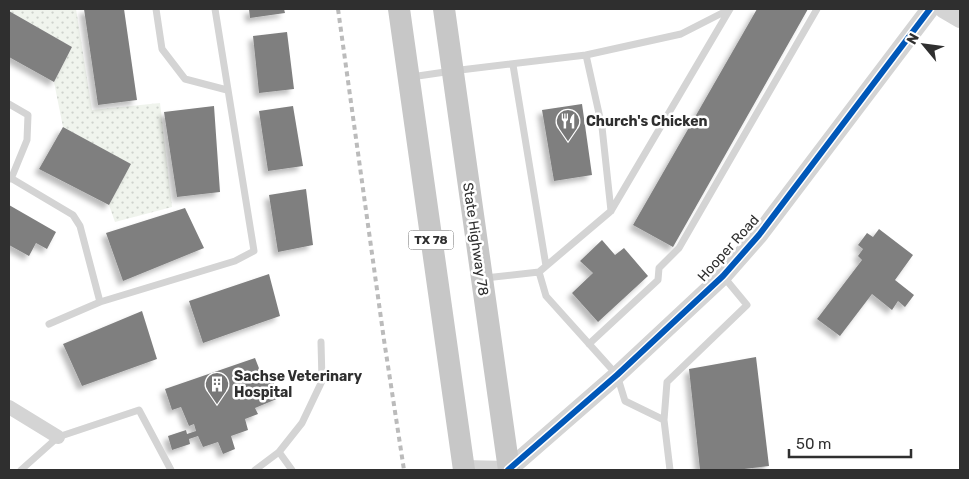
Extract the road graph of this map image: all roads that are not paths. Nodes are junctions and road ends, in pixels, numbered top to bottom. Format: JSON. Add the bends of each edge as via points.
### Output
{"nodes":[{"id":1,"x":156,"y":9,"type":"edge"},
{"id":2,"x":215,"y":9,"type":"edge"},
{"id":3,"x":399,"y":9,"type":"edge"},
{"id":4,"x":444,"y":9,"type":"edge"},
{"id":5,"x":730,"y":9,"type":"edge"},
{"id":6,"x":816,"y":9,"type":"edge"},
{"id":7,"x":930,"y":9,"type":"edge"},
{"id":8,"x":943,"y":9,"type":"edge"},
{"id":9,"x":960,"y":19,"type":"edge"},
{"id":10,"x":586,"y":55,"type":"junction"},
{"id":11,"x":513,"y":64,"type":"junction"},
{"id":12,"x":452,"y":71,"type":"junction"},
{"id":13,"x":408,"y":78,"type":"junction"},
{"id":14,"x":227,"y":90,"type":"junction"},
{"id":15,"x":9,"y":104,"type":"edge"},
{"id":16,"x":10,"y":178,"type":"edge"},
{"id":17,"x":611,"y":211,"type":"junction"},
{"id":18,"x":546,"y":266,"type":"junction"},
{"id":19,"x":539,"y":272,"type":"junction"},
{"id":20,"x":723,"y":276,"type":"junction"},
{"id":21,"x":482,"y":279,"type":"junction"},
{"id":22,"x":100,"y":302,"type":"junction"},
{"id":23,"x":49,"y":324,"type":"dead end"},
{"id":24,"x":321,"y":342,"type":"dead end"},
{"id":25,"x":589,"y":344,"type":"junction"},
{"id":26,"x":617,"y":375,"type":"junction"},
{"id":27,"x":9,"y":407,"type":"edge"},
{"id":28,"x":664,"y":420,"type":"junction"},
{"id":29,"x":58,"y":437,"type":"junction"},
{"id":30,"x":279,"y":452,"type":"junction"},
{"id":31,"x":463,"y":469,"type":"edge"},
{"id":32,"x":21,"y":470,"type":"edge"},
{"id":33,"x":171,"y":470,"type":"edge"},
{"id":34,"x":255,"y":470,"type":"edge"},
{"id":35,"x":292,"y":470,"type":"edge"},
{"id":36,"x":509,"y":470,"type":"edge"},
{"id":37,"x":670,"y":470,"type":"edge"}],
"edges":[{"from":1,"to":14,"type":"lane","via":[[162,49],[186,79]]},
{"from":2,"to":14,"type":"lane"},
{"from":3,"to":13,"type":"main road","number":"TX 78"},
{"from":4,"to":12,"type":"main road","name":"State Highway 78"},
{"from":5,"to":10,"type":"lane","via":[[681,34]]},
{"from":5,"to":17,"type":"lane"},
{"from":6,"to":25,"type":"lane","via":[[679,248],[659,268],[658,280]]},
{"from":7,"to":20,"type":"street","name":"Hooper Road","via":[[759,235]]},
{"from":8,"to":9,"type":"street"},
{"from":10,"to":11,"type":"lane"},
{"from":10,"to":17,"type":"lane","via":[[602,127]]},
{"from":11,"to":12,"type":"lane"},
{"from":11,"to":18,"type":"lane"},
{"from":12,"to":13,"type":"lane"},
{"from":12,"to":21,"type":"main road","name":"State Highway 78"},
{"from":13,"to":31,"type":"main road","number":"TX 78"},
{"from":14,"to":22,"type":"lane","via":[[254,251],[235,261]]},
{"from":15,"to":16,"type":"lane","via":[[28,115],[27,140]]},
{"from":16,"to":22,"type":"lane","via":[[74,215],[80,226]]},
{"from":17,"to":18,"type":"lane"},
{"from":18,"to":19,"type":"lane"},
{"from":19,"to":21,"type":"lane"},
{"from":19,"to":25,"type":"lane","via":[[546,296]]},
{"from":20,"to":26,"type":"street","name":"Hooper Road"},
{"from":20,"to":28,"type":"lane","via":[[747,305],[667,382]]},
{"from":21,"to":36,"type":"main road","name":"State Highway 78"},
{"from":22,"to":23,"type":"lane"},
{"from":24,"to":30,"type":"lane","via":[[322,381],[302,423]]},
{"from":25,"to":26,"type":"lane"},
{"from":26,"to":28,"type":"lane","via":[[626,402]]},
{"from":26,"to":36,"type":"street","name":"Hooper Road"},
{"from":27,"to":29,"type":"street"},
{"from":28,"to":37,"type":"lane"},
{"from":29,"to":32,"type":"lane"},
{"from":29,"to":33,"type":"lane","via":[[139,410]]},
{"from":30,"to":34,"type":"lane"},
{"from":30,"to":35,"type":"lane"},
{"from":31,"to":36,"type":"street"}]}
